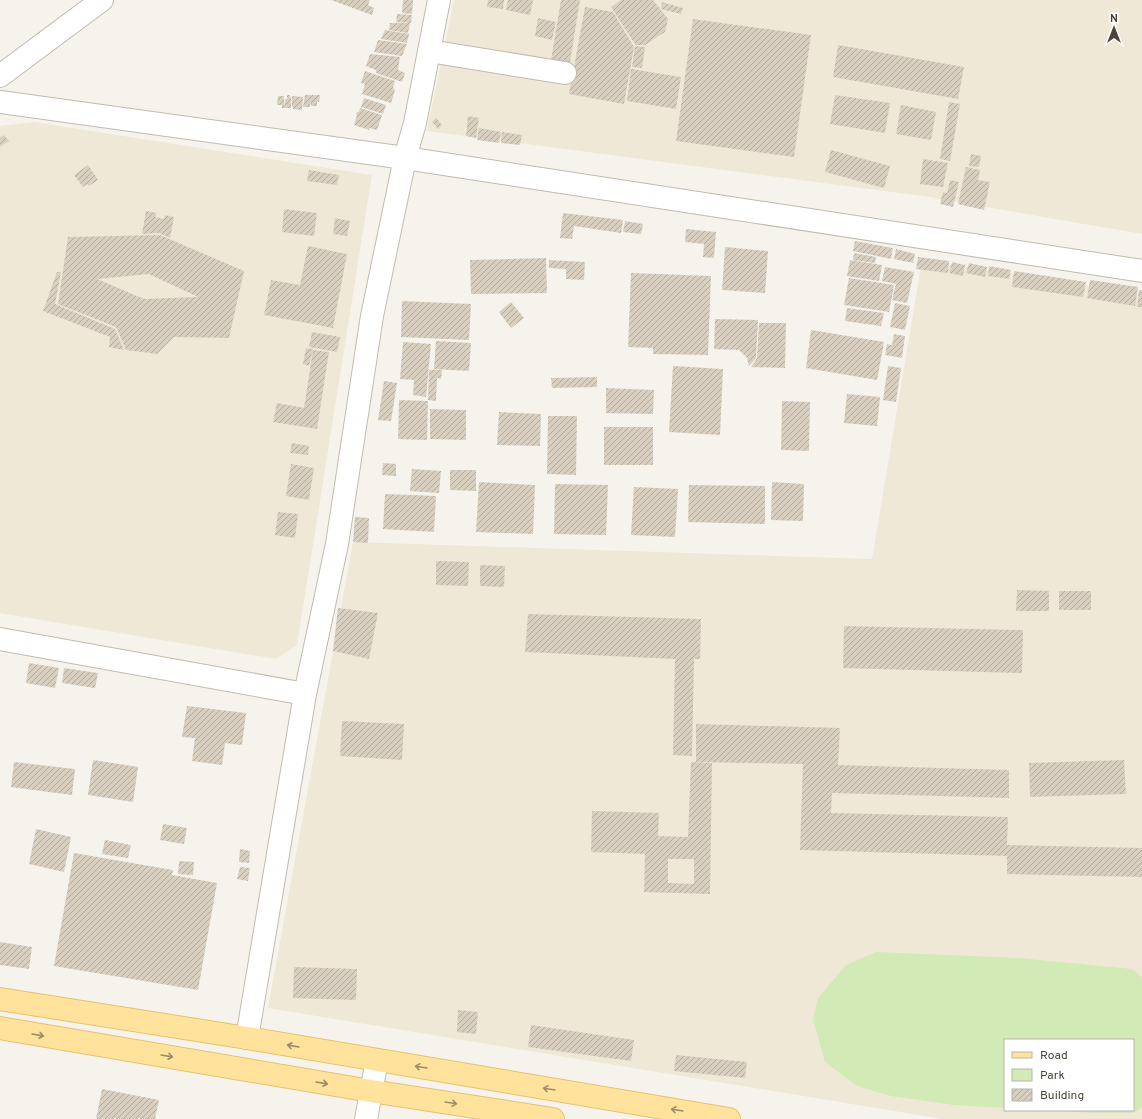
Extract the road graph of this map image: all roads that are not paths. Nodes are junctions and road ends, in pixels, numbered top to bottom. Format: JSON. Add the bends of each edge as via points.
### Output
{"nodes":[{"id":1,"x":102,"y":0,"type":"edge"},
{"id":2,"x":439,"y":0,"type":"edge"},
{"id":3,"x":429,"y":51,"type":"junction"},
{"id":4,"x":564,"y":73,"type":"dead end"},
{"id":5,"x":0,"y":76,"type":"edge"},
{"id":6,"x":0,"y":102,"type":"edge"},
{"id":7,"x":405,"y":158,"type":"junction"},
{"id":8,"x":1142,"y":270,"type":"edge"},
{"id":9,"x":0,"y":639,"type":"edge"},
{"id":10,"x":305,"y":694,"type":"junction"},
{"id":11,"x":0,"y":999,"type":"edge"},
{"id":12,"x":0,"y":1028,"type":"edge"},
{"id":13,"x":247,"y":1038,"type":"junction"},
{"id":14,"x":377,"y":1060,"type":"junction"},
{"id":15,"x":371,"y":1091,"type":"junction"},
{"id":16,"x":366,"y":1119,"type":"edge"},
{"id":17,"x":553,"y":1119,"type":"edge"},
{"id":18,"x":729,"y":1119,"type":"edge"}],
"edges":[{"from":1,"to":5,"type":"street"},
{"from":2,"to":3,"type":"street"},
{"from":3,"to":4,"type":"street"},
{"from":3,"to":7,"type":"street","via":[[415,123]]},
{"from":6,"to":7,"type":"street"},
{"from":7,"to":8,"type":"street"},
{"from":7,"to":10,"type":"street","via":[[372,316],[337,544]]},
{"from":9,"to":10,"type":"street"},
{"from":10,"to":13,"type":"street"},
{"from":11,"to":13,"type":"main road"},
{"from":12,"to":15,"type":"main road","one_way":true},
{"from":14,"to":13,"type":"main road","one_way":true},
{"from":14,"to":15,"type":"street"},
{"from":18,"to":14,"type":"main road","one_way":true},
{"from":15,"to":16,"type":"street"},
{"from":15,"to":17,"type":"main road","one_way":true}]}
